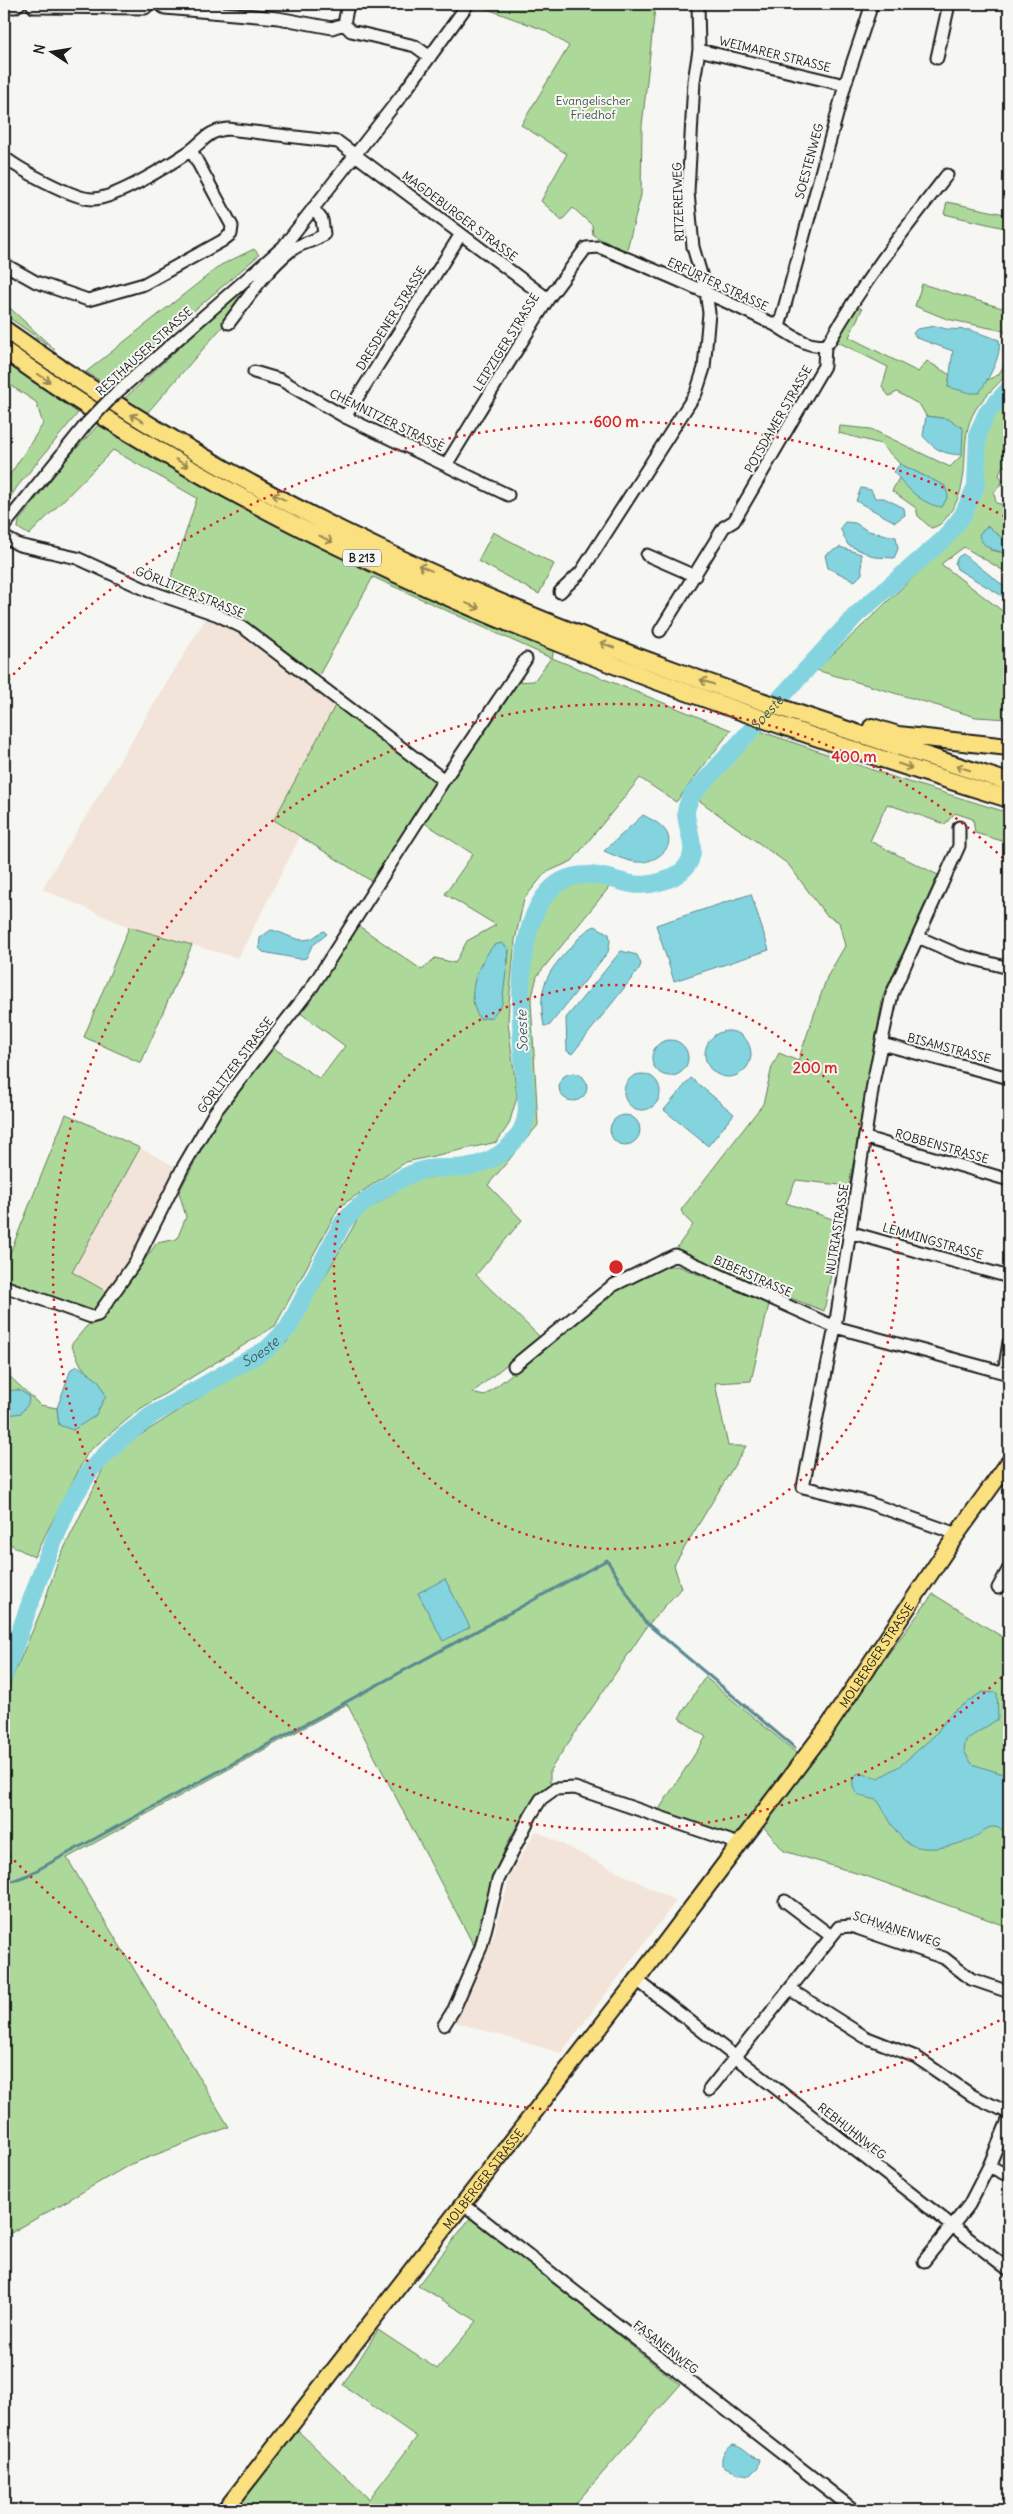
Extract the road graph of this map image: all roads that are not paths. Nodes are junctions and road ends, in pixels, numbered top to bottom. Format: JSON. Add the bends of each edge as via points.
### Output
{"nodes":[{"id":1,"x":19,"y":4,"type":"edge"},
{"id":2,"x":32,"y":4,"type":"edge"},
{"id":3,"x":149,"y":4,"type":"edge"},
{"id":4,"x":158,"y":4,"type":"edge"},
{"id":5,"x":348,"y":4,"type":"edge"},
{"id":6,"x":468,"y":4,"type":"edge"},
{"id":7,"x":698,"y":4,"type":"edge"},
{"id":8,"x":872,"y":4,"type":"edge"},
{"id":9,"x":949,"y":4,"type":"edge"},
{"id":10,"x":89,"y":5,"type":"edge"},
{"id":11,"x":4,"y":7,"type":"edge"},
{"id":12,"x":219,"y":8,"type":"edge"},
{"id":13,"x":344,"y":24,"type":"junction"},
{"id":14,"x":699,"y":50,"type":"junction"},
{"id":15,"x":430,"y":57,"type":"junction"},
{"id":16,"x":937,"y":58,"type":"dead end"},
{"id":17,"x":845,"y":85,"type":"junction"},
{"id":18,"x":192,"y":150,"type":"junction"},
{"id":19,"x":356,"y":154,"type":"junction"},
{"id":20,"x":4,"y":157,"type":"edge"},
{"id":21,"x":947,"y":175,"type":"dead end"},
{"id":22,"x":313,"y":208,"type":"junction"},
{"id":23,"x":461,"y":234,"type":"junction"},
{"id":24,"x":599,"y":247,"type":"joint"},
{"id":25,"x":4,"y":264,"type":"edge"},
{"id":26,"x":706,"y":291,"type":"junction"},
{"id":27,"x":548,"y":299,"type":"junction"},
{"id":28,"x":229,"y":323,"type":"dead end"},
{"id":29,"x":779,"y":327,"type":"junction"},
{"id":30,"x":4,"y":330,"type":"edge"},
{"id":31,"x":825,"y":345,"type":"junction"},
{"id":32,"x":4,"y":350,"type":"edge"},
{"id":33,"x":254,"y":372,"type":"dead end"},
{"id":34,"x":345,"y":417,"type":"junction"},
{"id":35,"x":446,"y":465,"type":"junction"},
{"id":36,"x":508,"y":496,"type":"dead end"},
{"id":37,"x":4,"y":526,"type":"edge"},
{"id":38,"x":4,"y":537,"type":"edge"},
{"id":39,"x":647,"y":555,"type":"dead end"},
{"id":40,"x":695,"y":576,"type":"junction"},
{"id":41,"x":560,"y":592,"type":"dead end"},
{"id":42,"x":660,"y":631,"type":"dead end"},
{"id":43,"x":526,"y":659,"type":"dead end"},
{"id":44,"x":750,"y":705,"type":"junction"},
{"id":45,"x":779,"y":715,"type":"junction"},
{"id":46,"x":1009,"y":748,"type":"edge"},
{"id":47,"x":444,"y":780,"type":"junction"},
{"id":48,"x":1009,"y":782,"type":"edge"},
{"id":49,"x":1009,"y":798,"type":"edge"},
{"id":50,"x":959,"y":827,"type":"dead end"},
{"id":51,"x":918,"y":937,"type":"junction"},
{"id":52,"x":1009,"y":968,"type":"edge"},
{"id":53,"x":882,"y":1044,"type":"junction"},
{"id":54,"x":1009,"y":1078,"type":"edge"},
{"id":55,"x":866,"y":1138,"type":"junction"},
{"id":56,"x":1009,"y":1180,"type":"edge"},
{"id":57,"x":849,"y":1232,"type":"junction"},
{"id":58,"x":1009,"y":1276,"type":"edge"},
{"id":59,"x":4,"y":1286,"type":"edge"},
{"id":60,"x":835,"y":1327,"type":"junction"},
{"id":61,"x":1009,"y":1342,"type":"edge"},
{"id":62,"x":514,"y":1366,"type":"dead end"},
{"id":63,"x":1007,"y":1374,"type":"edge"},
{"id":64,"x":1009,"y":1462,"type":"edge"},
{"id":65,"x":957,"y":1534,"type":"junction"},
{"id":66,"x":1009,"y":1568,"type":"edge"},
{"id":67,"x":998,"y":1588,"type":"dead end"},
{"id":68,"x":739,"y":1844,"type":"junction"},
{"id":69,"x":785,"y":1901,"type":"dead end"},
{"id":70,"x":831,"y":1936,"type":"junction"},
{"id":71,"x":637,"y":1980,"type":"junction"},
{"id":72,"x":791,"y":1990,"type":"junction"},
{"id":73,"x":1009,"y":1992,"type":"edge"},
{"id":74,"x":444,"y":2025,"type":"dead end"},
{"id":75,"x":736,"y":2057,"type":"junction"},
{"id":76,"x":709,"y":2090,"type":"dead end"},
{"id":77,"x":1009,"y":2113,"type":"edge"},
{"id":78,"x":1009,"y":2118,"type":"edge"},
{"id":79,"x":989,"y":2166,"type":"junction"},
{"id":80,"x":1009,"y":2176,"type":"edge"},
{"id":81,"x":463,"y":2204,"type":"junction"},
{"id":82,"x":952,"y":2226,"type":"junction"},
{"id":83,"x":924,"y":2261,"type":"dead end"},
{"id":84,"x":1009,"y":2270,"type":"edge"},
{"id":85,"x":224,"y":2510,"type":"edge"},
{"id":86,"x":854,"y":2510,"type":"edge"}],
"edges":[{"from":1,"to":11,"type":"street"},
{"from":2,"to":10,"type":"street"},
{"from":3,"to":10,"type":"street","via":[[145,8]]},
{"from":4,"to":12,"type":"street","via":[[165,8]]},
{"from":5,"to":13,"type":"street"},
{"from":6,"to":15,"type":"street","name":"RESTHAUSER STRASSE"},
{"from":7,"to":14,"type":"street","name":"RITZEREIWEG"},
{"from":8,"to":17,"type":"street","name":"SOESTENWEG"},
{"from":9,"to":16,"type":"street"},
{"from":12,"to":13,"type":"street","via":[[332,28]]},
{"from":13,"to":15,"type":"street","via":[[351,31],[415,46]]},
{"from":14,"to":17,"type":"street","name":"WEIMARER STRASSE"},
{"from":14,"to":26,"type":"street","name":"RITZEREIWEG","via":[[694,81],[688,192],[693,247]]},
{"from":15,"to":19,"type":"street","name":"RESTHAUSER STRASSE"},
{"from":17,"to":29,"type":"street","name":"SOESTENWEG"},
{"from":18,"to":19,"type":"street","name":"MAGDEBURGER STRASSE","via":[[207,135],[228,129],[333,140]]},
{"from":18,"to":20,"type":"street","name":"MAGDEBURGER STRASSE","via":[[122,190],[92,200],[68,193]]},
{"from":18,"to":25,"type":"street","via":[[232,226],[231,234],[222,241],[144,284],[88,300],[36,282]]},
{"from":19,"to":22,"type":"street","name":"RESTHAUSER STRASSE"},
{"from":19,"to":23,"type":"street","name":"MAGDEBURGER STRASSE"},
{"from":21,"to":31,"type":"street","name":"POTSDAMER STRASSE","via":[[884,256]]},
{"from":22,"to":28,"type":"street","via":[[322,220],[324,234],[288,252]]},
{"from":22,"to":37,"type":"street","name":"RESTHAUSER STRASSE","bridge":true,"via":[[283,246],[116,393],[87,423]]},
{"from":23,"to":27,"type":"street","name":"MAGDEBURGER STRASSE"},
{"from":23,"to":34,"type":"street","name":"DRESDENER STRASSE"},
{"from":24,"to":26,"type":"street","name":"ERFURTER STRASSE"},
{"from":24,"to":27,"type":"street","name":"LEIPZIGER STRASSE","via":[[586,248]]},
{"from":26,"to":29,"type":"street","name":"ERFURTER STRASSE"},
{"from":26,"to":41,"type":"street","name":"RITZEREIWEG","via":[[709,313],[704,368],[696,393],[581,572]]},
{"from":27,"to":35,"type":"street","name":"LEIPZIGER STRASSE"},
{"from":29,"to":31,"type":"street","name":"ERFURTER STRASSE","via":[[801,340]]},
{"from":44,"to":30,"type":"highway","number":"B 213","one_way":true,"via":[[378,548],[220,467],[136,418]]},
{"from":31,"to":40,"type":"street","name":"POTSDAMER STRASSE","via":[[824,366],[820,374],[734,521],[724,527]]},
{"from":32,"to":44,"type":"highway","number":"B 213","one_way":true,"via":[[192,469],[367,560],[548,639]]},
{"from":33,"to":34,"type":"street","name":"CHEMNITZER STRASSE","via":[[281,380]]},
{"from":34,"to":35,"type":"street","name":"CHEMNITZER STRASSE"},
{"from":35,"to":36,"type":"street","name":"CHEMNITZER STRASSE"},
{"from":38,"to":47,"type":"street","name":"GÖRLITZER STRASSE","via":[[20,545],[78,558],[149,591],[218,615],[244,628]]},
{"from":39,"to":40,"type":"street"},
{"from":40,"to":42,"type":"street","name":"POTSDAMER STRASSE"},
{"from":43,"to":47,"type":"street","name":"GÖRLITZER STRASSE"},
{"from":44,"to":45,"type":"highway","number":"B 213"},
{"from":45,"to":46,"type":"highway","number":"B 213","via":[[799,707],[898,735]]},
{"from":48,"to":45,"type":"highway","number":"B 213","one_way":true},
{"from":45,"to":49,"type":"highway","number":"B 213","one_way":true},
{"from":47,"to":59,"type":"street","name":"GÖRLITZER STRASSE","via":[[312,987],[216,1112],[183,1167],[136,1261],[98,1315],[91,1317]]},
{"from":50,"to":51,"type":"street","name":"NUTRIASTRASSE","via":[[958,846]]},
{"from":51,"to":52,"type":"street","via":[[959,954]]},
{"from":51,"to":53,"type":"street","name":"NUTRIASTRASSE","via":[[892,994]]},
{"from":53,"to":54,"type":"street","name":"BISAMSTRASSE"},
{"from":53,"to":55,"type":"street","name":"NUTRIASTRASSE"},
{"from":55,"to":56,"type":"street","name":"ROBBENSTRASSE"},
{"from":55,"to":57,"type":"street","name":"NUTRIASTRASSE"},
{"from":57,"to":58,"type":"street","name":"LEMMINGSTRASSE"},
{"from":57,"to":60,"type":"street","name":"NUTRIASTRASSE"},
{"from":60,"to":62,"type":"street","name":"BIBERSTRASSE","via":[[675,1255],[612,1286]]},
{"from":60,"to":63,"type":"street","name":"BIBERSTRASSE"},
{"from":60,"to":65,"type":"street","name":"NUTRIASTRASSE","via":[[803,1487],[866,1502]]},
{"from":61,"to":63,"type":"street"},
{"from":64,"to":65,"type":"main road","name":"MOLBERGER STRASSE"},
{"from":65,"to":68,"type":"main road","name":"MOLBERGER STRASSE","via":[[827,1728]]},
{"from":66,"to":67,"type":"street"},
{"from":68,"to":71,"type":"main road","name":"MOLBERGER STRASSE"},
{"from":68,"to":74,"type":"street","via":[[575,1788],[555,1789],[531,1814],[498,1880],[481,1947]]},
{"from":69,"to":70,"type":"street"},
{"from":70,"to":72,"type":"street","name":"SCHWANENWEG"},
{"from":70,"to":73,"type":"street","name":"SCHWANENWEG","via":[[840,1926],[851,1926],[944,1958],[972,1979]]},
{"from":71,"to":75,"type":"street","name":"REBHUHNWEG"},
{"from":71,"to":81,"type":"main road","name":"MOLBERGER STRASSE"},
{"from":72,"to":75,"type":"street","name":"SCHWANENWEG"},
{"from":72,"to":77,"type":"street","via":[[865,2036],[916,2057],[973,2096]]},
{"from":75,"to":76,"type":"street"},
{"from":75,"to":82,"type":"street","name":"REBHUHNWEG"},
{"from":78,"to":79,"type":"street"},
{"from":79,"to":80,"type":"street"},
{"from":79,"to":82,"type":"street","via":[[969,2205]]},
{"from":81,"to":85,"type":"main road","name":"MOLBERGER STRASSE"},
{"from":81,"to":86,"type":"street","name":"FASANENWEG"},
{"from":82,"to":83,"type":"street"},
{"from":82,"to":84,"type":"street","name":"REBHUHNWEG"}]}
